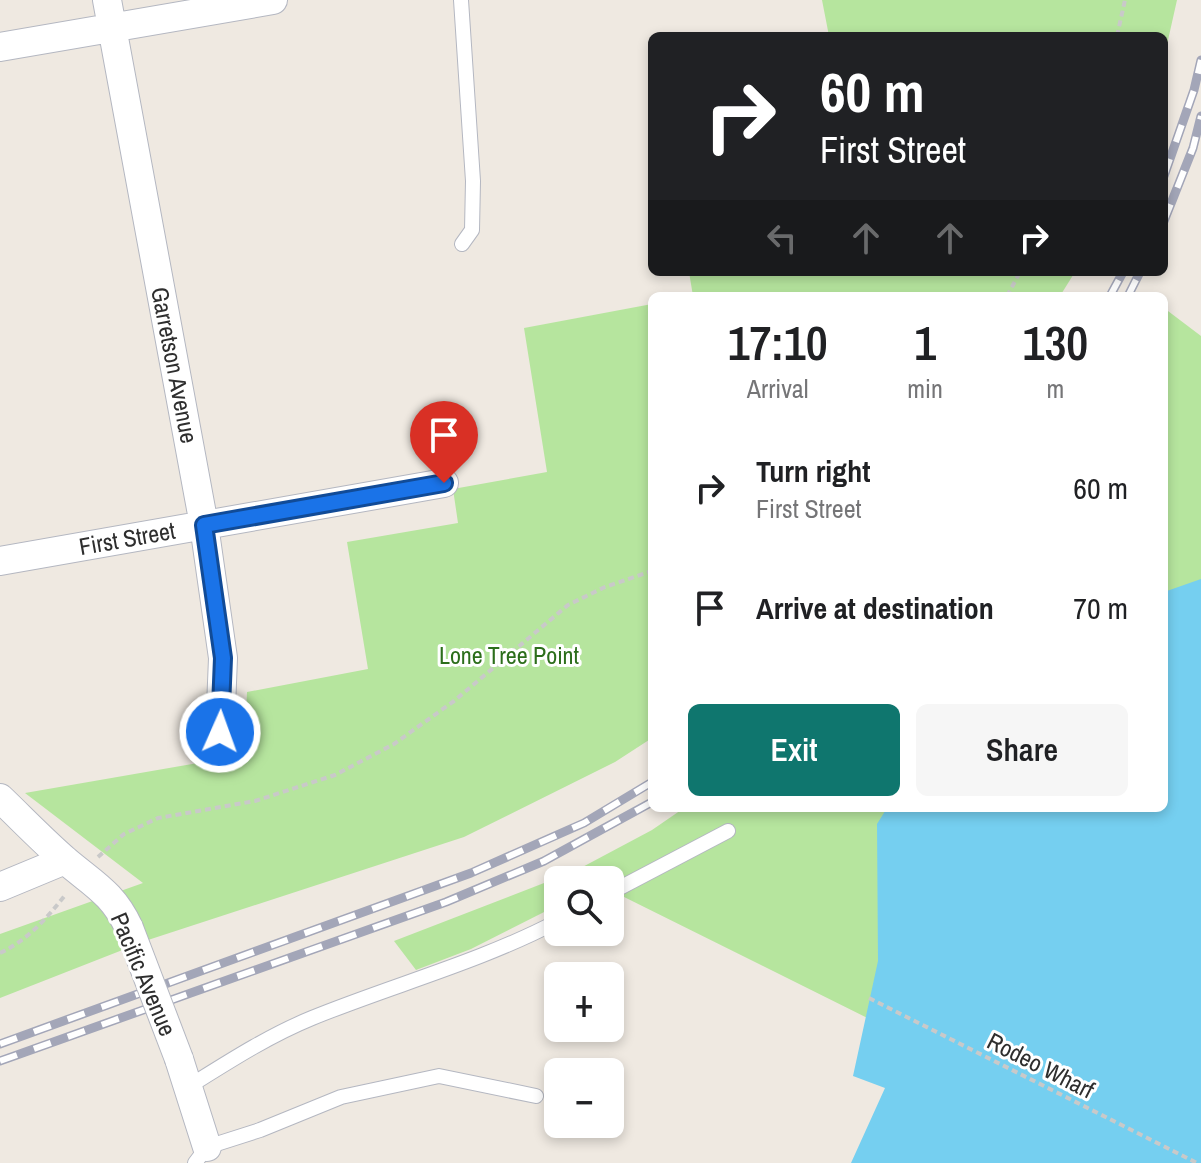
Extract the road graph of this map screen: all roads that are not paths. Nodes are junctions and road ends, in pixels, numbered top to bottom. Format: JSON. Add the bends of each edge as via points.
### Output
{"nodes":[{"id":1,"x":273,"y":0,"type":"edge"},
{"id":2,"x":461,"y":0,"type":"edge"},
{"id":3,"x":109,"y":13,"type":"edge"},
{"id":4,"x":0,"y":47,"type":"edge"},
{"id":5,"x":462,"y":244,"type":"dead end"},
{"id":6,"x":444,"y":483,"type":"dead end"},
{"id":7,"x":204,"y":525,"type":"junction"},
{"id":8,"x":0,"y":561,"type":"edge"},
{"id":9,"x":220,"y":732,"type":"dead end"},
{"id":10,"x":0,"y":798,"type":"edge"},
{"id":11,"x":728,"y":831,"type":"dead end"},
{"id":12,"x":74,"y":867,"type":"junction"},
{"id":13,"x":624,"y":886,"type":"edge"},
{"id":14,"x":0,"y":887,"type":"edge"},
{"id":15,"x":544,"y":928,"type":"edge"},
{"id":16,"x":188,"y":1087,"type":"junction"},
{"id":17,"x":536,"y":1096,"type":"dead end"},
{"id":18,"x":201,"y":1155,"type":"edge"}],
"edges":[{"from":1,"to":3,"type":"street"},
{"from":2,"to":5,"type":"lane","via":[[473,181],[472,230]]},
{"from":3,"to":4,"type":"street"},
{"from":3,"to":7,"type":"street","name":"Garretson Avenue"},
{"from":6,"to":7,"type":"street","name":"First Street"},
{"from":7,"to":8,"type":"street","name":"First Street"},
{"from":7,"to":9,"type":"street","name":"Garretson Avenue","via":[[223,658]]},
{"from":10,"to":12,"type":"street","name":"Pacific Avenue"},
{"from":11,"to":13,"type":"lane"},
{"from":12,"to":14,"type":"street"},
{"from":12,"to":16,"type":"street","name":"Pacific Avenue","bridge":true,"via":[[120,910]]},
{"from":15,"to":16,"type":"lane","via":[[309,1019]]},
{"from":16,"to":18,"type":"street","name":"Pacific Avenue"},
{"from":17,"to":18,"type":"lane","via":[[439,1076],[341,1097]]}]}
